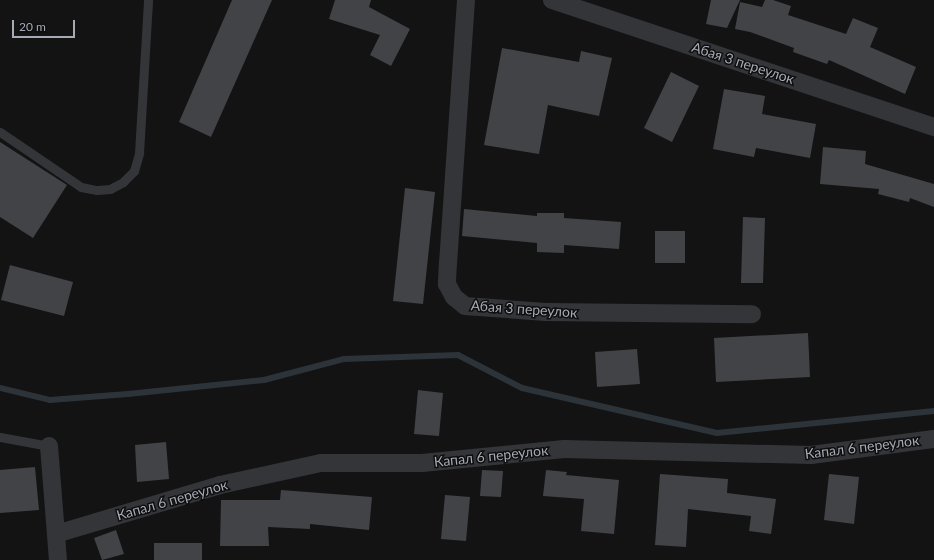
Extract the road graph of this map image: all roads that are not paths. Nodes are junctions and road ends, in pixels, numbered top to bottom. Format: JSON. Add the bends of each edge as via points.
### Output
{"nodes":[{"id":1,"x":148,"y":0,"type":"edge"},
{"id":2,"x":466,"y":0,"type":"edge"},
{"id":3,"x":552,"y":0,"type":"edge"},
{"id":4,"x":934,"y":127,"type":"edge"},
{"id":5,"x":0,"y":132,"type":"edge"},
{"id":6,"x":752,"y":314,"type":"dead end"},
{"id":7,"x":0,"y":436,"type":"edge"},
{"id":8,"x":934,"y":439,"type":"edge"},
{"id":9,"x":49,"y":446,"type":"joint"},
{"id":10,"x":56,"y":534,"type":"junction"},
{"id":11,"x":58,"y":560,"type":"edge"}],
"edges":[{"from":1,"to":5,"type":"lane","via":[[139,153],[134,170],[123,182],[110,189],[81,187]]},
{"from":2,"to":6,"type":"street","name":"Абая 3 переулок","via":[[447,284],[454,297],[465,306],[546,312]]},
{"from":3,"to":4,"type":"street","name":"Абая 3 переулок"},
{"from":7,"to":9,"type":"lane"},
{"from":8,"to":10,"type":"street","name":"Капал 6 переулок","via":[[811,455],[564,449],[422,463],[321,463],[220,485]]},
{"from":9,"to":10,"type":"street"},
{"from":10,"to":11,"type":"street"}]}
